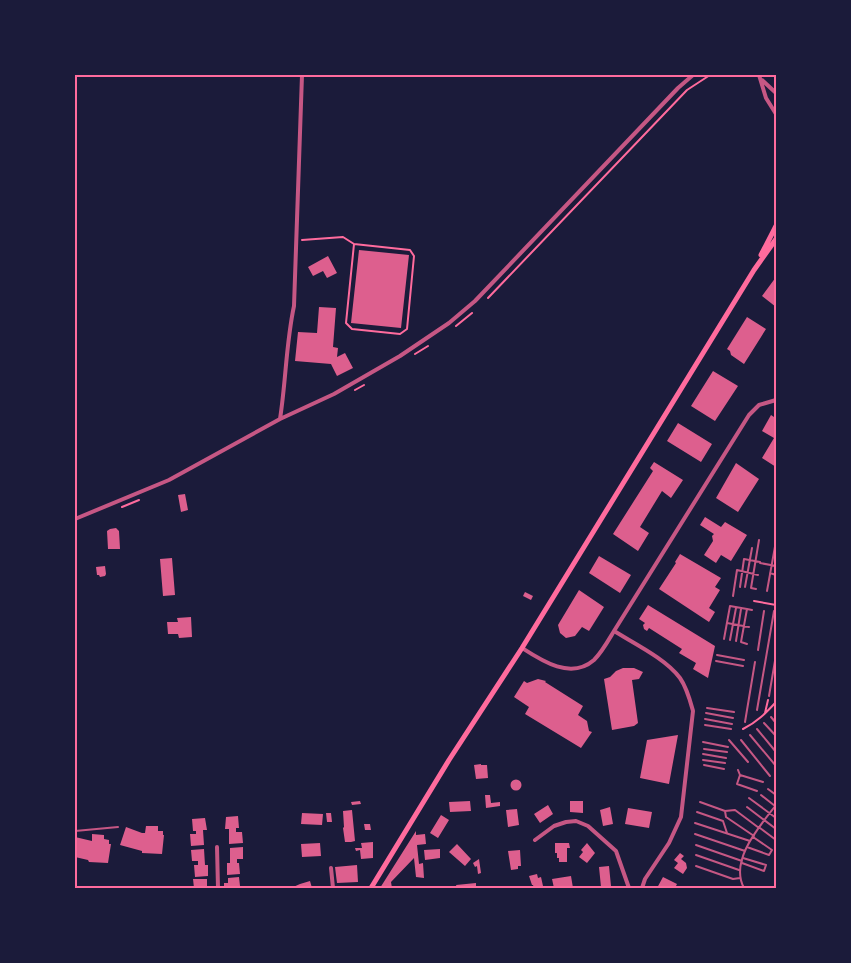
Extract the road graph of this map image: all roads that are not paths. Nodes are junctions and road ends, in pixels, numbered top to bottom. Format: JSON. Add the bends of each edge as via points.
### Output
{"nodes":[{"id":1,"x":302,"y":75,"type":"edge"},
{"id":2,"x":693,"y":75,"type":"edge"},
{"id":3,"x":760,"y":77,"type":"edge"},
{"id":4,"x":776,"y":93,"type":"edge"},
{"id":5,"x":776,"y":114,"type":"edge"},
{"id":6,"x":776,"y":226,"type":"edge"},
{"id":7,"x":776,"y":239,"type":"edge"},
{"id":8,"x":754,"y":270,"type":"junction"},
{"id":9,"x":776,"y":400,"type":"edge"},
{"id":10,"x":280,"y":419,"type":"junction"},
{"id":11,"x":75,"y":519,"type":"edge"},
{"id":12,"x":760,"y":540,"type":"dead end"},
{"id":13,"x":776,"y":541,"type":"edge"},
{"id":14,"x":752,"y":548,"type":"dead end"},
{"id":15,"x":750,"y":560,"type":"junction"},
{"id":16,"x":756,"y":561,"type":"junction"},
{"id":17,"x":772,"y":565,"type":"junction"},
{"id":18,"x":776,"y":566,"type":"edge"},
{"id":19,"x":742,"y":572,"type":"junction"},
{"id":20,"x":748,"y":573,"type":"junction"},
{"id":21,"x":770,"y":573,"type":"junction"},
{"id":22,"x":754,"y":574,"type":"junction"},
{"id":23,"x":776,"y":574,"type":"edge"},
{"id":24,"x":758,"y":575,"type":"dead end"},
{"id":25,"x":740,"y":587,"type":"dead end"},
{"id":26,"x":745,"y":587,"type":"dead end"},
{"id":27,"x":756,"y":589,"type":"dead end"},
{"id":28,"x":767,"y":591,"type":"dead end"},
{"id":29,"x":733,"y":596,"type":"dead end"},
{"id":30,"x":736,"y":607,"type":"junction"},
{"id":31,"x":742,"y":608,"type":"junction"},
{"id":32,"x":747,"y":609,"type":"junction"},
{"id":33,"x":752,"y":610,"type":"dead end"},
{"id":34,"x":764,"y":611,"type":"dead end"},
{"id":35,"x":774,"y":611,"type":"dead end"},
{"id":36,"x":727,"y":623,"type":"junction"},
{"id":37,"x":733,"y":624,"type":"junction"},
{"id":38,"x":739,"y":625,"type":"junction"},
{"id":39,"x":744,"y":626,"type":"junction"},
{"id":40,"x":750,"y":627,"type":"dead end"},
{"id":41,"x":614,"y":631,"type":"junction"},
{"id":42,"x":724,"y":639,"type":"dead end"},
{"id":43,"x":730,"y":640,"type":"dead end"},
{"id":44,"x":736,"y":641,"type":"dead end"},
{"id":45,"x":747,"y":644,"type":"dead end"},
{"id":46,"x":522,"y":648,"type":"junction"},
{"id":47,"x":758,"y":650,"type":"dead end"},
{"id":48,"x":717,"y":655,"type":"dead end"},
{"id":49,"x":776,"y":655,"type":"edge"},
{"id":50,"x":744,"y":660,"type":"dead end"},
{"id":51,"x":716,"y":661,"type":"dead end"},
{"id":52,"x":755,"y":662,"type":"dead end"},
{"id":53,"x":743,"y":666,"type":"dead end"},
{"id":54,"x":769,"y":696,"type":"road end"},
{"id":55,"x":707,"y":708,"type":"dead end"},
{"id":56,"x":756,"y":710,"type":"dead end"},
{"id":57,"x":734,"y":712,"type":"dead end"},
{"id":58,"x":706,"y":714,"type":"dead end"},
{"id":59,"x":771,"y":716,"type":"dead end"},
{"id":60,"x":733,"y":718,"type":"dead end"},
{"id":61,"x":705,"y":719,"type":"dead end"},
{"id":62,"x":745,"y":722,"type":"road end"},
{"id":63,"x":764,"y":723,"type":"dead end"},
{"id":64,"x":776,"y":723,"type":"edge"},
{"id":65,"x":732,"y":724,"type":"dead end"},
{"id":66,"x":705,"y":725,"type":"dead end"},
{"id":67,"x":731,"y":729,"type":"road end"},
{"id":68,"x":757,"y":729,"type":"dead end"},
{"id":69,"x":750,"y":735,"type":"dead end"},
{"id":70,"x":776,"y":736,"type":"edge"},
{"id":71,"x":729,"y":740,"type":"dead end"},
{"id":72,"x":741,"y":740,"type":"dead end"},
{"id":73,"x":703,"y":742,"type":"dead end"},
{"id":74,"x":728,"y":747,"type":"dead end"},
{"id":75,"x":704,"y":749,"type":"dead end"},
{"id":76,"x":727,"y":752,"type":"dead end"},
{"id":77,"x":776,"y":752,"type":"edge"},
{"id":78,"x":703,"y":754,"type":"dead end"},
{"id":79,"x":726,"y":758,"type":"dead end"},
{"id":80,"x":703,"y":760,"type":"dead end"},
{"id":81,"x":748,"y":762,"type":"dead end"},
{"id":82,"x":725,"y":763,"type":"dead end"},
{"id":83,"x":704,"y":765,"type":"dead end"},
{"id":84,"x":776,"y":766,"type":"edge"},
{"id":85,"x":724,"y":769,"type":"dead end"},
{"id":86,"x":738,"y":770,"type":"dead end"},
{"id":87,"x":740,"y":774,"type":"junction"},
{"id":88,"x":770,"y":776,"type":"dead end"},
{"id":89,"x":763,"y":782,"type":"dead end"},
{"id":90,"x":768,"y":789,"type":"dead end"},
{"id":91,"x":757,"y":791,"type":"dead end"},
{"id":92,"x":761,"y":795,"type":"dead end"},
{"id":93,"x":776,"y":795,"type":"edge"},
{"id":94,"x":749,"y":798,"type":"dead end"},
{"id":95,"x":700,"y":802,"type":"dead end"},
{"id":96,"x":776,"y":806,"type":"edge"},
{"id":97,"x":747,"y":808,"type":"dead end"},
{"id":98,"x":725,"y":811,"type":"junction"},
{"id":99,"x":697,"y":812,"type":"dead end"},
{"id":100,"x":770,"y":814,"type":"junction"},
{"id":101,"x":776,"y":818,"type":"edge"},
{"id":102,"x":765,"y":821,"type":"junction"},
{"id":103,"x":695,"y":822,"type":"dead end"},
{"id":104,"x":118,"y":827,"type":"dead end"},
{"id":105,"x":759,"y":828,"type":"junction"},
{"id":106,"x":776,"y":829,"type":"edge"},
{"id":107,"x":75,"y":831,"type":"edge"},
{"id":108,"x":696,"y":834,"type":"dead end"},
{"id":109,"x":728,"y":834,"type":"junction"},
{"id":110,"x":753,"y":836,"type":"junction"},
{"id":111,"x":535,"y":840,"type":"dead end"},
{"id":112,"x":776,"y":840,"type":"edge"},
{"id":113,"x":750,"y":841,"type":"junction"},
{"id":114,"x":696,"y":845,"type":"dead end"},
{"id":115,"x":217,"y":846,"type":"dead end"},
{"id":116,"x":747,"y":847,"type":"junction"},
{"id":117,"x":745,"y":851,"type":"junction"},
{"id":118,"x":696,"y":855,"type":"dead end"},
{"id":119,"x":742,"y":861,"type":"junction"},
{"id":120,"x":696,"y":866,"type":"dead end"},
{"id":121,"x":331,"y":868,"type":"dead end"},
{"id":122,"x":740,"y":870,"type":"junction"},
{"id":123,"x":740,"y":878,"type":"junction"},
{"id":124,"x":218,"y":888,"type":"edge"},
{"id":125,"x":333,"y":888,"type":"edge"},
{"id":126,"x":371,"y":888,"type":"edge"},
{"id":127,"x":629,"y":888,"type":"edge"},
{"id":128,"x":642,"y":888,"type":"edge"},
{"id":129,"x":744,"y":888,"type":"edge"}],
"edges":[{"from":1,"to":10,"type":"street","via":[[294,306]]},
{"from":2,"to":10,"type":"street","via":[[475,301],[449,323],[334,394]]},
{"from":3,"to":4,"type":"street"},
{"from":3,"to":5,"type":"street","via":[[766,98]]},
{"from":6,"to":8,"type":"main road"},
{"from":7,"to":8,"type":"main road"},
{"from":8,"to":46,"type":"main road"},
{"from":9,"to":41,"type":"street","via":[[759,405],[749,414]]},
{"from":10,"to":11,"type":"street","via":[[169,480]]},
{"from":12,"to":16,"type":"lane"},
{"from":13,"to":17,"type":"lane"},
{"from":14,"to":15,"type":"lane"},
{"from":15,"to":16,"type":"lane"},
{"from":15,"to":19,"type":"lane","via":[[744,559]]},
{"from":15,"to":20,"type":"lane"},
{"from":16,"to":17,"type":"lane"},
{"from":16,"to":22,"type":"lane"},
{"from":17,"to":18,"type":"lane"},
{"from":17,"to":21,"type":"lane"},
{"from":19,"to":20,"type":"lane"},
{"from":19,"to":25,"type":"lane"},
{"from":19,"to":29,"type":"lane","via":[[737,570]]},
{"from":20,"to":22,"type":"lane"},
{"from":20,"to":26,"type":"lane"},
{"from":21,"to":23,"type":"lane"},
{"from":21,"to":28,"type":"lane"},
{"from":22,"to":24,"type":"lane"},
{"from":22,"to":27,"type":"lane","via":[[751,588]]},
{"from":30,"to":31,"type":"lane"},
{"from":30,"to":36,"type":"lane","via":[[730,606]]},
{"from":30,"to":37,"type":"lane"},
{"from":31,"to":32,"type":"lane"},
{"from":31,"to":38,"type":"lane"},
{"from":32,"to":33,"type":"lane"},
{"from":32,"to":39,"type":"lane"},
{"from":34,"to":47,"type":"lane"},
{"from":35,"to":56,"type":"lane"},
{"from":36,"to":37,"type":"lane"},
{"from":36,"to":42,"type":"lane"},
{"from":37,"to":38,"type":"lane"},
{"from":37,"to":43,"type":"lane"},
{"from":38,"to":39,"type":"lane"},
{"from":38,"to":44,"type":"lane"},
{"from":39,"to":40,"type":"lane"},
{"from":39,"to":45,"type":"lane","via":[[741,642]]},
{"from":41,"to":46,"type":"street","via":[[594,660],[586,665],[561,668],[545,663]]},
{"from":41,"to":128,"type":"street","via":[[669,666],[689,694],[693,711],[681,817]]},
{"from":46,"to":126,"type":"main road"},
{"from":48,"to":50,"type":"lane"},
{"from":49,"to":54,"type":"lane"},
{"from":51,"to":53,"type":"lane"},
{"from":52,"to":62,"type":"lane"},
{"from":55,"to":57,"type":"lane"},
{"from":58,"to":60,"type":"lane"},
{"from":59,"to":64,"type":"lane"},
{"from":61,"to":65,"type":"lane"},
{"from":63,"to":70,"type":"lane"},
{"from":66,"to":67,"type":"lane"},
{"from":68,"to":77,"type":"lane"},
{"from":69,"to":84,"type":"lane"},
{"from":71,"to":81,"type":"lane"},
{"from":72,"to":88,"type":"lane"},
{"from":73,"to":74,"type":"lane"},
{"from":75,"to":76,"type":"lane"},
{"from":78,"to":79,"type":"lane"},
{"from":80,"to":82,"type":"lane"},
{"from":83,"to":85,"type":"lane"},
{"from":86,"to":87,"type":"lane"},
{"from":87,"to":89,"type":"lane"},
{"from":87,"to":91,"type":"lane","via":[[737,784]]},
{"from":90,"to":93,"type":"lane"},
{"from":92,"to":96,"type":"lane"},
{"from":94,"to":100,"type":"lane"},
{"from":95,"to":98,"type":"lane"},
{"from":96,"to":100,"type":"lane"},
{"from":97,"to":102,"type":"lane"},
{"from":98,"to":105,"type":"lane","via":[[735,810]]},
{"from":98,"to":110,"type":"lane","via":[[726,817]]},
{"from":99,"to":109,"type":"lane","via":[[723,821]]},
{"from":100,"to":101,"type":"lane"},
{"from":100,"to":102,"type":"lane"},
{"from":102,"to":105,"type":"lane"},
{"from":102,"to":106,"type":"lane"},
{"from":103,"to":109,"type":"lane"},
{"from":104,"to":107,"type":"lane"},
{"from":105,"to":110,"type":"lane"},
{"from":105,"to":112,"type":"lane"},
{"from":108,"to":117,"type":"lane"},
{"from":109,"to":113,"type":"lane"},
{"from":110,"to":113,"type":"lane"},
{"from":110,"to":116,"type":"lane","via":[[772,850],[769,855]]},
{"from":111,"to":127,"type":"street","via":[[554,826],[566,822],[576,821],[588,826],[616,851]]},
{"from":113,"to":116,"type":"lane"},
{"from":114,"to":119,"type":"lane"},
{"from":115,"to":124,"type":"street"},
{"from":116,"to":117,"type":"lane"},
{"from":117,"to":119,"type":"lane"},
{"from":118,"to":122,"type":"lane"},
{"from":119,"to":119,"type":"lane","via":[[766,865],[764,871]]},
{"from":119,"to":122,"type":"lane"},
{"from":120,"to":123,"type":"lane","via":[[733,879]]},
{"from":121,"to":125,"type":"street"},
{"from":122,"to":123,"type":"lane"},
{"from":123,"to":129,"type":"lane"}]}
